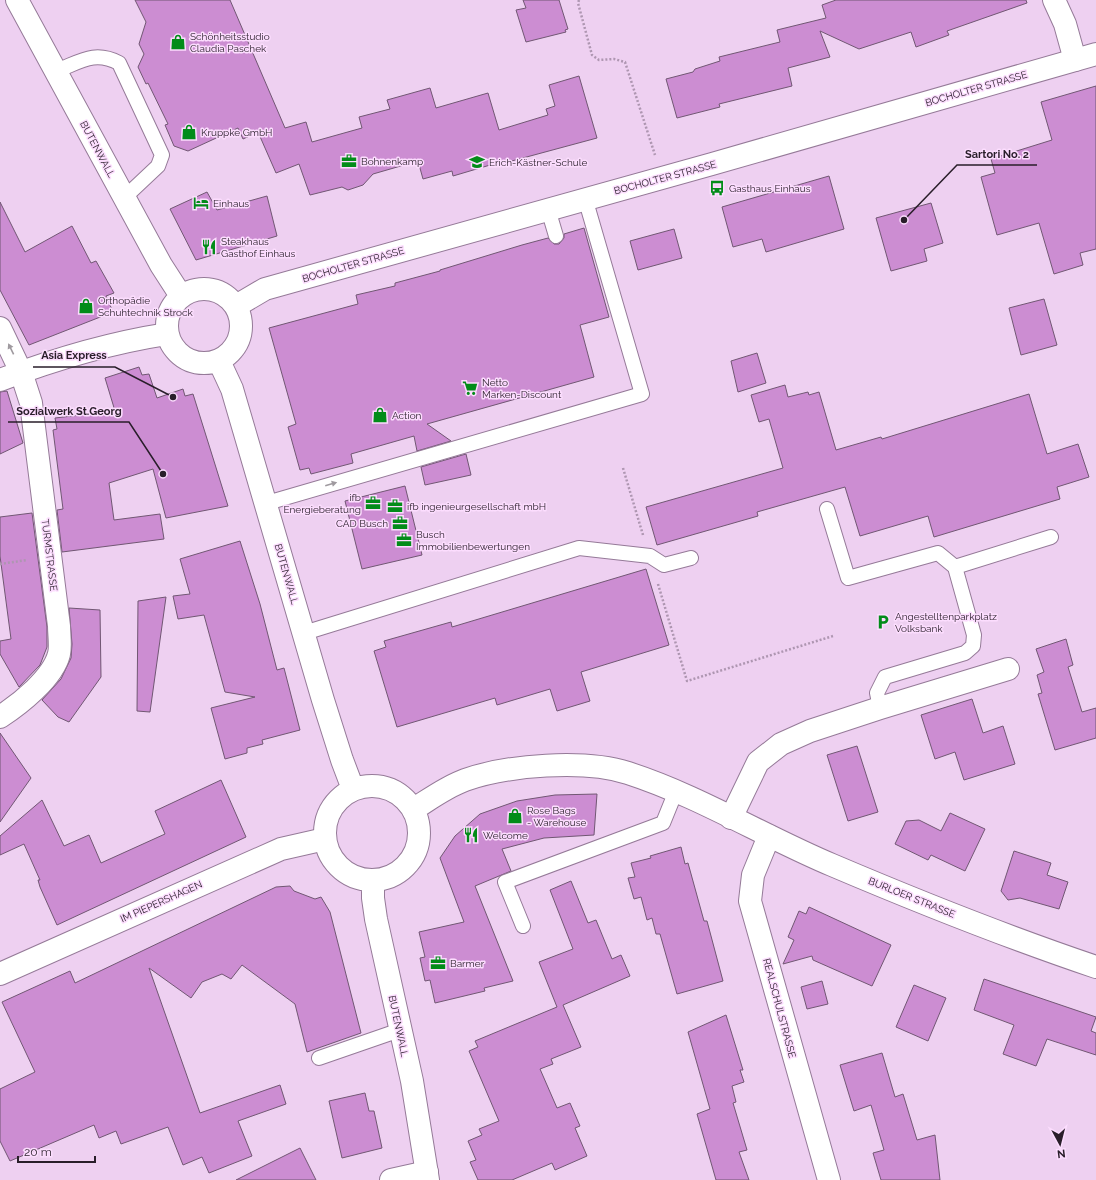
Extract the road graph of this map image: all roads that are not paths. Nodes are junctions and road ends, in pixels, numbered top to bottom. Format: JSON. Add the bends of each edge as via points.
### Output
{"nodes":[{"id":1,"x":18,"y":0,"type":"edge"},
{"id":2,"x":1054,"y":0,"type":"edge"},
{"id":3,"x":1096,"y":54,"type":"edge"},
{"id":4,"x":1075,"y":60,"type":"junction"},
{"id":5,"x":56,"y":71,"type":"junction"},
{"id":6,"x":124,"y":198,"type":"junction"},
{"id":7,"x":585,"y":198,"type":"junction"},
{"id":8,"x":548,"y":209,"type":"junction"},
{"id":9,"x":556,"y":236,"type":"dead end"},
{"id":10,"x":181,"y":296,"type":"junction"},
{"id":11,"x":236,"y":306,"type":"junction"},
{"id":12,"x":0,"y":328,"type":"edge"},
{"id":13,"x":167,"y":334,"type":"junction"},
{"id":14,"x":219,"y":361,"type":"junction"},
{"id":15,"x":21,"y":372,"type":"junction"},
{"id":16,"x":0,"y":380,"type":"edge"},
{"id":17,"x":267,"y":503,"type":"junction"},
{"id":18,"x":827,"y":509,"type":"dead end"},
{"id":19,"x":1051,"y":537,"type":"dead end"},
{"id":20,"x":691,"y":558,"type":"dead end"},
{"id":21,"x":955,"y":567,"type":"junction"},
{"id":22,"x":304,"y":633,"type":"junction"},
{"id":23,"x":1008,"y":669,"type":"dead end"},
{"id":24,"x":880,"y":708,"type":"junction"},
{"id":25,"x":0,"y":717,"type":"edge"},
{"id":26,"x":353,"y":789,"type":"junction"},
{"id":27,"x":676,"y":792,"type":"junction"},
{"id":28,"x":414,"y":809,"type":"junction"},
{"id":29,"x":731,"y":818,"type":"junction"},
{"id":30,"x":769,"y":836,"type":"junction"},
{"id":31,"x":325,"y":839,"type":"junction"},
{"id":32,"x":373,"y":880,"type":"junction"},
{"id":33,"x":523,"y":926,"type":"dead end"},
{"id":34,"x":1096,"y":967,"type":"edge"},
{"id":35,"x":0,"y":974,"type":"edge"},
{"id":36,"x":400,"y":1030,"type":"junction"},
{"id":37,"x":319,"y":1058,"type":"dead end"},
{"id":38,"x":427,"y":1176,"type":"edge"},
{"id":39,"x":390,"y":1180,"type":"edge"},
{"id":40,"x":828,"y":1180,"type":"edge"}],
"edges":[{"from":1,"to":5,"type":"street","name":"BUTENWALL"},
{"from":2,"to":4,"type":"street","via":[[1065,24]]},
{"from":3,"to":4,"type":"street","name":"BOCHOLTER STRASSE"},
{"from":4,"to":7,"type":"street","name":"BOCHOLTER STRASSE"},
{"from":5,"to":6,"type":"street","name":"BUTENWALL"},
{"from":5,"to":6,"type":"lane","via":[[91,57],[107,57],[119,63],[162,155],[158,166]]},
{"from":6,"to":10,"type":"street","name":"BUTENWALL"},
{"from":7,"to":8,"type":"street","name":"BOCHOLTER STRASSE"},
{"from":17,"to":7,"type":"lane","one_way":true,"via":[[642,394]]},
{"from":8,"to":9,"type":"lane"},
{"from":8,"to":11,"type":"street","name":"BOCHOLTER STRASSE","via":[[266,289]]},
{"from":10,"to":11,"type":"street","via":[[200,288],[210,288],[229,298]]},
{"from":10,"to":13,"type":"street","via":[[168,313]]},
{"from":11,"to":14,"type":"street","via":[[241,318],[242,331],[238,343]]},
{"from":15,"to":12,"type":"street","name":"TURMSTRASSE","one_way":true},
{"from":13,"to":14,"type":"street","via":[[174,348],[187,359],[197,363]]},
{"from":13,"to":15,"type":"street","via":[[126,340]]},
{"from":14,"to":17,"type":"street","name":"BUTENWALL","via":[[232,389]]},
{"from":15,"to":16,"type":"street"},
{"from":15,"to":25,"type":"street","name":"TURMSTRASSE","via":[[31,403],[59,626],[59,654],[45,679]]},
{"from":17,"to":22,"type":"street","name":"BUTENWALL"},
{"from":18,"to":21,"type":"lane","via":[[848,578],[938,553]]},
{"from":19,"to":21,"type":"lane"},
{"from":20,"to":22,"type":"lane","via":[[664,565],[650,556],[579,548]]},
{"from":21,"to":24,"type":"lane","via":[[974,635],[973,646],[965,653],[885,677],[877,693]]},
{"from":22,"to":26,"type":"street","name":"BUTENWALL"},
{"from":23,"to":24,"type":"street"},
{"from":24,"to":29,"type":"street","via":[[810,731],[781,744],[758,762]]},
{"from":26,"to":28,"type":"street","via":[[367,786],[389,788]]},
{"from":26,"to":31,"type":"street","via":[[335,803],[325,826]]},
{"from":27,"to":28,"type":"street","name":"BURLOER STRASSE","via":[[626,772],[597,767],[512,768],[465,780]]},
{"from":27,"to":29,"type":"street","name":"BURLOER STRASSE"},
{"from":27,"to":33,"type":"lane","via":[[663,823],[505,882]]},
{"from":28,"to":32,"type":"street","via":[[419,824],[419,840],[414,856],[404,868],[391,877]]},
{"from":29,"to":30,"type":"street","name":"BURLOER STRASSE"},
{"from":30,"to":34,"type":"street","name":"BURLOER STRASSE","via":[[832,865],[996,932]]},
{"from":30,"to":40,"type":"street","name":"REALSCHULSTRASSE","via":[[753,875],[750,901]]},
{"from":31,"to":32,"type":"street","via":[[329,853],[337,865],[348,874]]},
{"from":31,"to":35,"type":"street","name":"IM PIEPERSHAGEN","via":[[281,849]]},
{"from":32,"to":36,"type":"street","name":"BUTENWALL","via":[[376,919]]},
{"from":36,"to":37,"type":"lane"},
{"from":36,"to":38,"type":"street","name":"BUTENWALL","via":[[412,1081]]},
{"from":38,"to":39,"type":"street","name":"BUTENWALL"}]}
